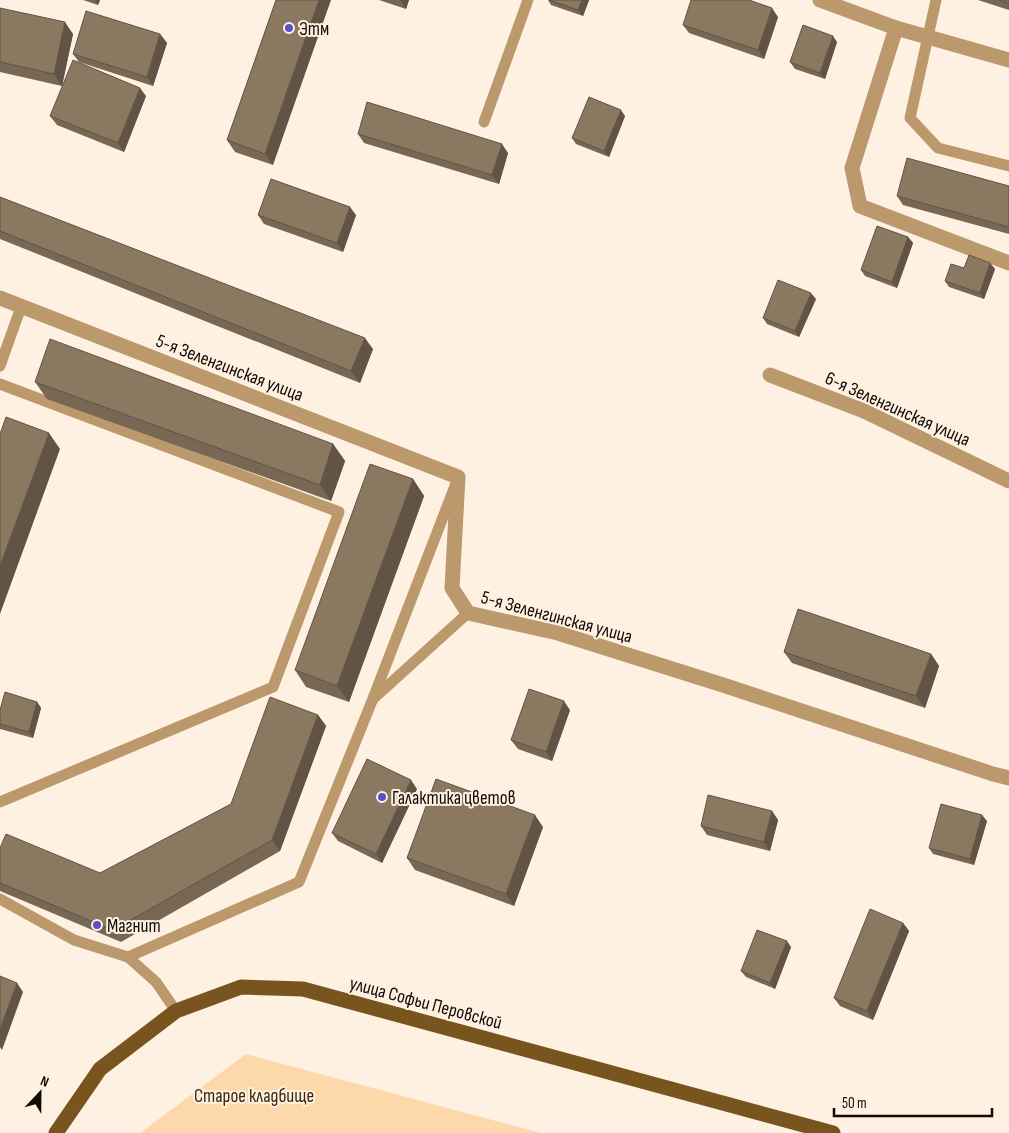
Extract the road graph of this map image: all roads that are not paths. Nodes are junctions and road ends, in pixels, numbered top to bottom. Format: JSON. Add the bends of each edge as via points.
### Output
{"nodes":[{"id":1,"x":528,"y":0,"type":"edge"},
{"id":2,"x":820,"y":0,"type":"edge"},
{"id":3,"x":936,"y":0,"type":"edge"},
{"id":4,"x":896,"y":28,"type":"junction"},
{"id":5,"x":928,"y":37,"type":"junction"},
{"id":6,"x":1009,"y":60,"type":"edge"},
{"id":7,"x":484,"y":122,"type":"dead end"},
{"id":8,"x":1009,"y":166,"type":"edge"},
{"id":9,"x":1009,"y":263,"type":"edge"},
{"id":10,"x":0,"y":298,"type":"edge"},
{"id":11,"x":22,"y":307,"type":"junction"},
{"id":12,"x":0,"y":366,"type":"edge"},
{"id":13,"x":770,"y":375,"type":"dead end"},
{"id":14,"x":0,"y":384,"type":"edge"},
{"id":15,"x":458,"y":477,"type":"junction"},
{"id":16,"x":1009,"y":481,"type":"edge"},
{"id":17,"x":468,"y":613,"type":"junction"},
{"id":18,"x":372,"y":700,"type":"junction"},
{"id":19,"x":1009,"y":778,"type":"edge"},
{"id":20,"x":0,"y":802,"type":"edge"},
{"id":21,"x":0,"y":899,"type":"edge"},
{"id":22,"x":128,"y":957,"type":"junction"},
{"id":23,"x":176,"y":1011,"type":"junction"},
{"id":24,"x":56,"y":1133,"type":"edge"},
{"id":25,"x":833,"y":1133,"type":"edge"}],
"edges":[{"from":1,"to":7,"type":"lane"},
{"from":2,"to":4,"type":"street"},
{"from":3,"to":5,"type":"lane"},
{"from":4,"to":5,"type":"street"},
{"from":4,"to":9,"type":"street","via":[[852,168],[860,206]]},
{"from":5,"to":6,"type":"street"},
{"from":5,"to":8,"type":"lane","via":[[910,118],[938,148]]},
{"from":10,"to":11,"type":"street","name":"5-я Зеленгинская улица"},
{"from":11,"to":12,"type":"lane"},
{"from":11,"to":15,"type":"street","name":"5-я Зеленгинская улица"},
{"from":13,"to":16,"type":"street","name":"6-я Зеленгинская улица","via":[[864,411]]},
{"from":14,"to":20,"type":"lane","via":[[339,512],[273,687]]},
{"from":15,"to":17,"type":"street","name":"5-я Зеленгинская улица","via":[[452,588]]},
{"from":15,"to":18,"type":"lane"},
{"from":17,"to":18,"type":"lane"},
{"from":17,"to":19,"type":"street","name":"5-я Зеленгинская улица","via":[[558,633]]},
{"from":18,"to":22,"type":"lane","via":[[299,882]]},
{"from":21,"to":22,"type":"lane","via":[[74,940]]},
{"from":22,"to":23,"type":"lane","via":[[156,982]]},
{"from":23,"to":24,"type":"main road","name":"улица Софьи Перовской","via":[[100,1069]]},
{"from":23,"to":25,"type":"main road","name":"улица Софьи Перовской","via":[[241,987],[303,989]]}]}
